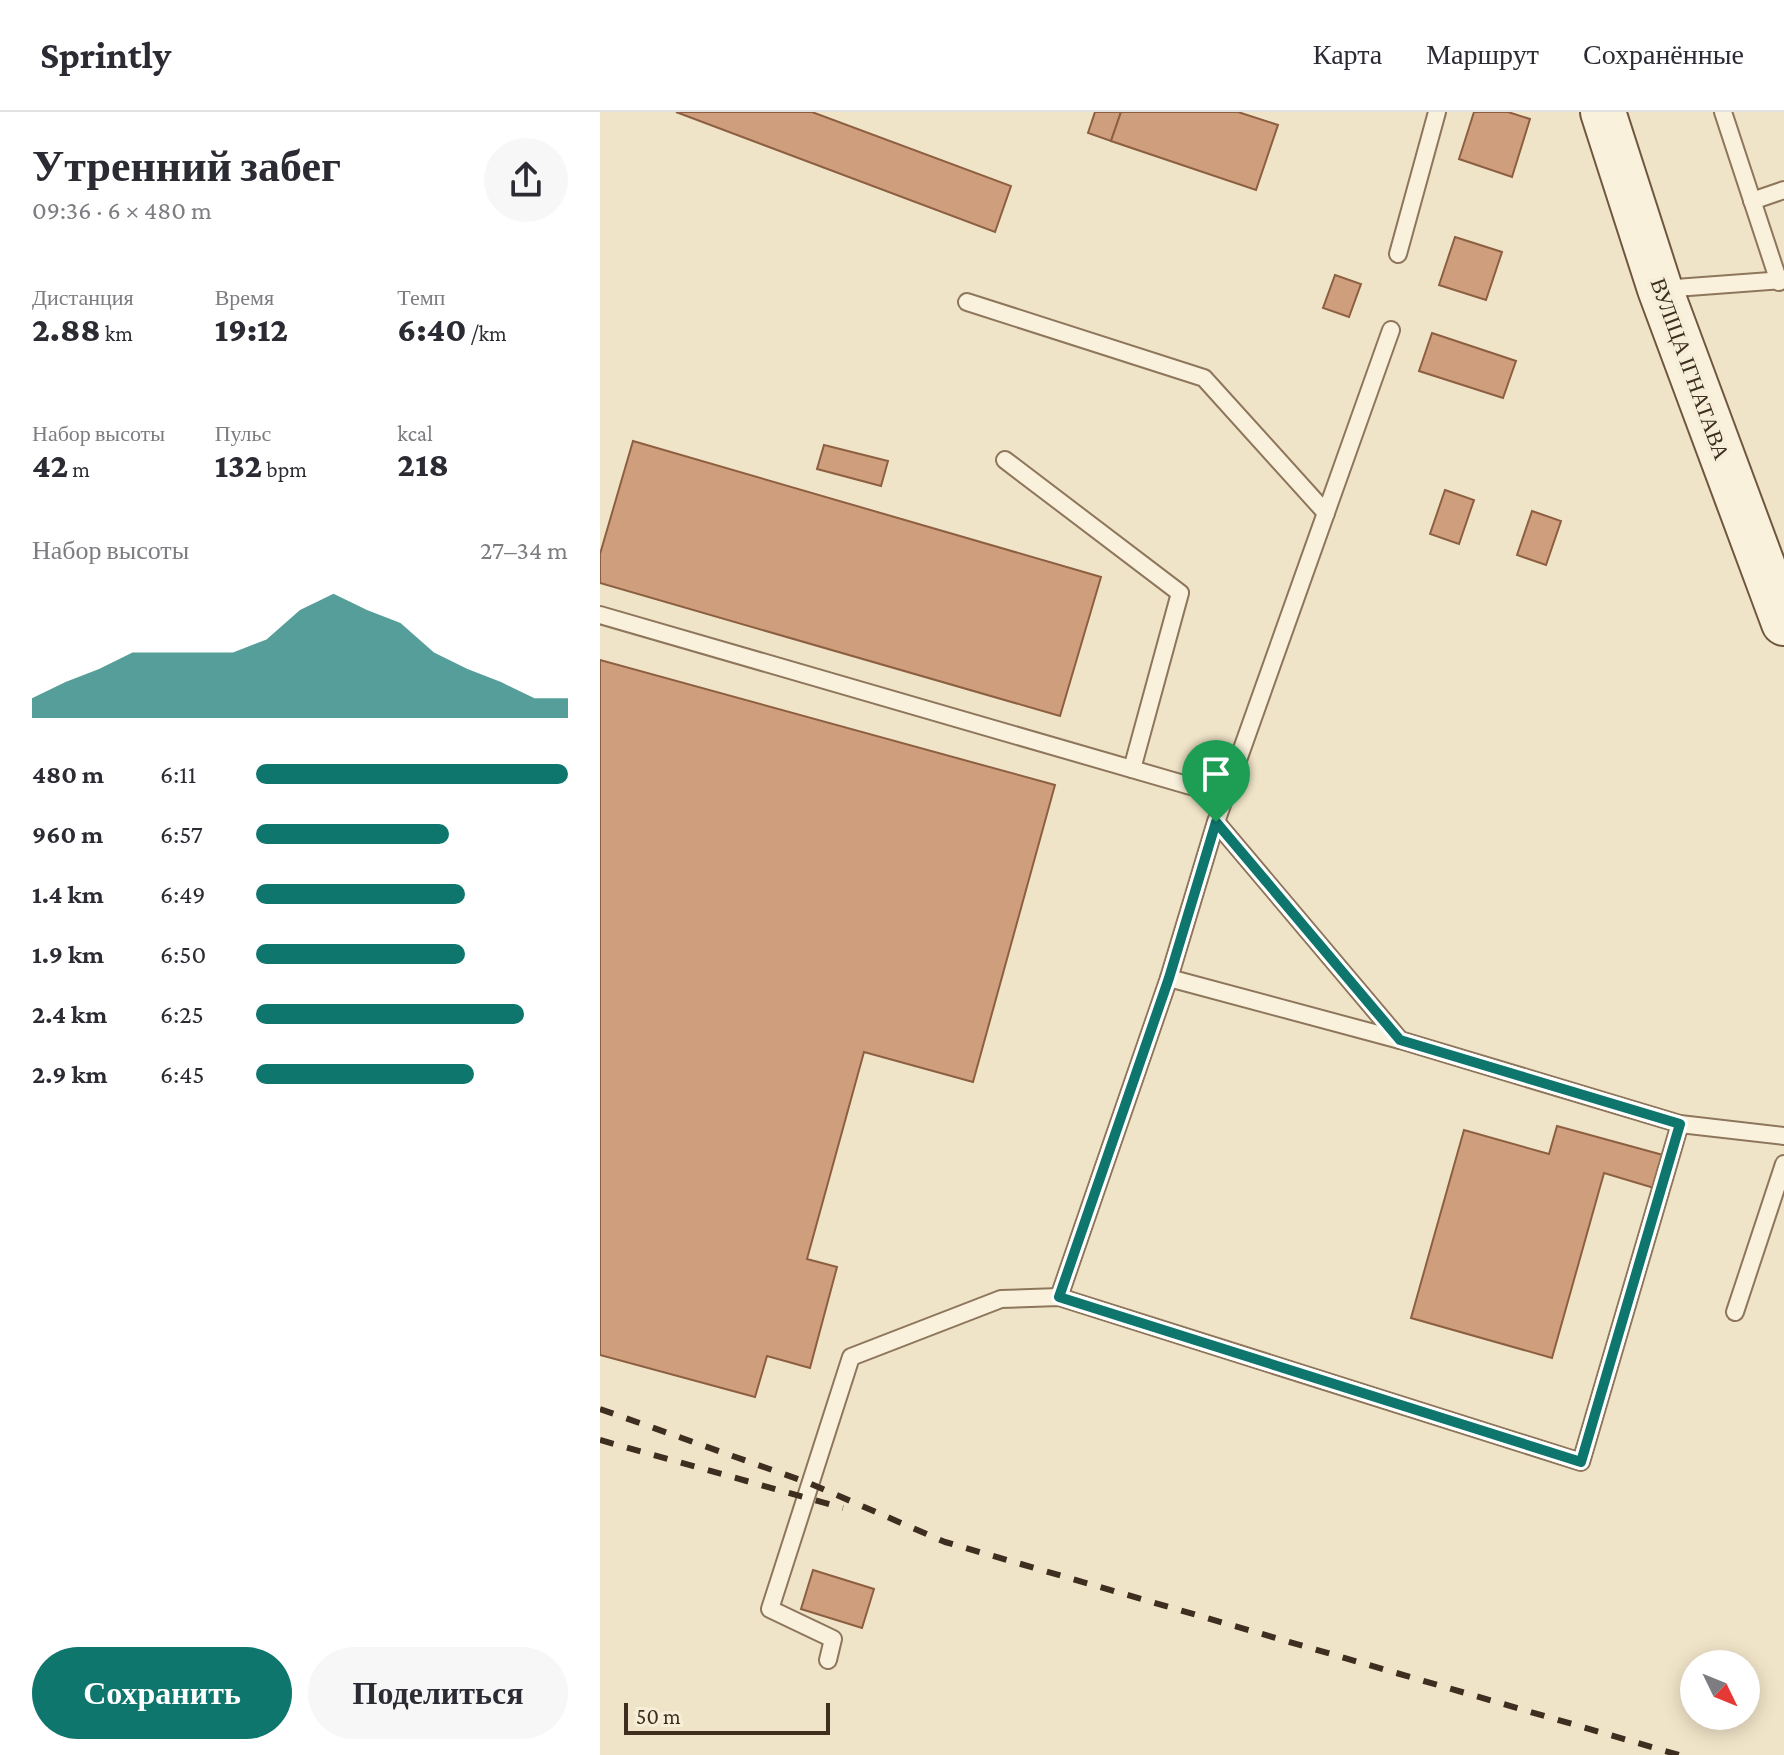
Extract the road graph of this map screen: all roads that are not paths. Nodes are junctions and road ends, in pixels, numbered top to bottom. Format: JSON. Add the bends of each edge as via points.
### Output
{"nodes":[{"id":1,"x":1437,"y":112,"type":"edge"},
{"id":2,"x":1603,"y":112,"type":"edge"},
{"id":3,"x":1725,"y":113,"type":"edge"},
{"id":4,"x":1784,"y":190,"type":"edge"},
{"id":5,"x":1752,"y":201,"type":"junction"},
{"id":6,"x":1398,"y":254,"type":"dead end"},
{"id":7,"x":1781,"y":281,"type":"edge"},
{"id":8,"x":1660,"y":289,"type":"junction"},
{"id":9,"x":967,"y":302,"type":"dead end"},
{"id":10,"x":1391,"y":330,"type":"dead end"},
{"id":11,"x":1005,"y":460,"type":"dead end"},
{"id":12,"x":1326,"y":513,"type":"junction"},
{"id":13,"x":600,"y":615,"type":"edge"},
{"id":14,"x":1784,"y":623,"type":"edge"},
{"id":15,"x":1132,"y":769,"type":"junction"},
{"id":16,"x":1225,"y":796,"type":"junction"},
{"id":17,"x":1216,"y":822,"type":"junction"},
{"id":18,"x":1169,"y":978,"type":"junction"},
{"id":19,"x":1400,"y":1040,"type":"junction"},
{"id":20,"x":1680,"y":1124,"type":"junction"},
{"id":21,"x":1784,"y":1136,"type":"edge"},
{"id":22,"x":1784,"y":1164,"type":"edge"},
{"id":23,"x":1059,"y":1297,"type":"junction"},
{"id":24,"x":1735,"y":1312,"type":"dead end"},
{"id":25,"x":828,"y":1660,"type":"dead end"}],
"edges":[{"from":1,"to":6,"type":"lane"},
{"from":2,"to":8,"type":"street","name":"ВУЛІЦА ІГНАТАВА"},
{"from":3,"to":5,"type":"lane"},
{"from":4,"to":5,"type":"lane"},
{"from":5,"to":7,"type":"lane"},
{"from":7,"to":8,"type":"lane"},
{"from":8,"to":14,"type":"street","name":"ВУЛІЦА ІГНАТАВА"},
{"from":9,"to":12,"type":"lane","via":[[1204,378]]},
{"from":10,"to":12,"type":"lane"},
{"from":11,"to":15,"type":"lane","via":[[1180,593]]},
{"from":12,"to":16,"type":"lane"},
{"from":13,"to":15,"type":"lane"},
{"from":15,"to":16,"type":"lane"},
{"from":16,"to":17,"type":"lane"},
{"from":17,"to":18,"type":"lane"},
{"from":17,"to":19,"type":"lane"},
{"from":18,"to":19,"type":"lane"},
{"from":18,"to":23,"type":"lane"},
{"from":19,"to":20,"type":"lane"},
{"from":20,"to":21,"type":"lane"},
{"from":20,"to":23,"type":"lane","via":[[1581,1462]]},
{"from":22,"to":24,"type":"lane"},
{"from":23,"to":25,"type":"lane","via":[[1001,1299],[851,1357],[770,1609],[833,1639]]}]}
